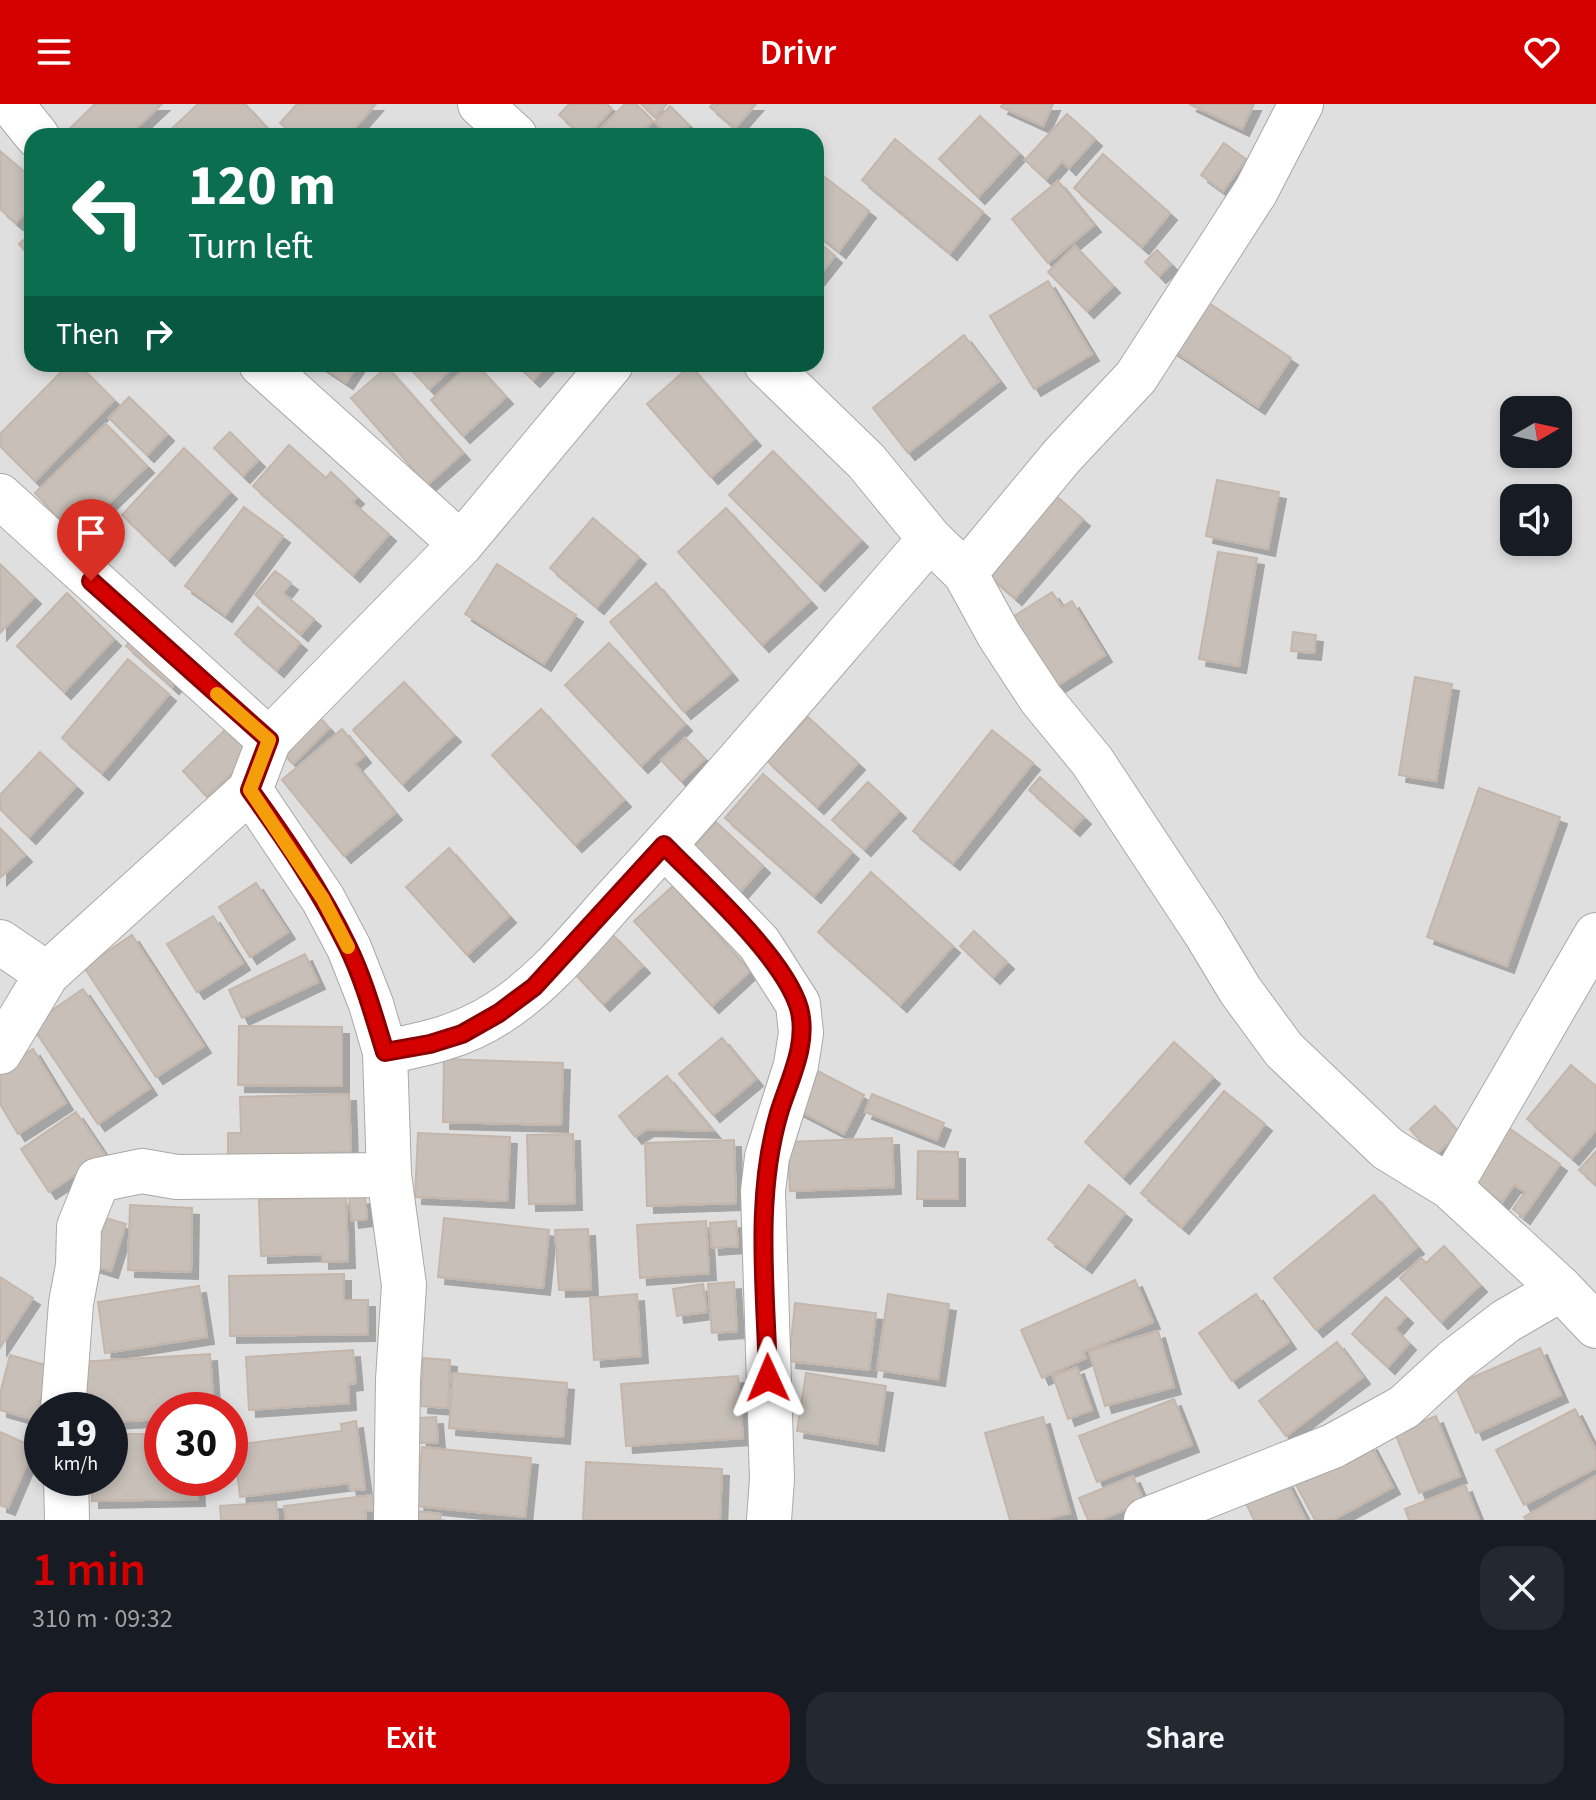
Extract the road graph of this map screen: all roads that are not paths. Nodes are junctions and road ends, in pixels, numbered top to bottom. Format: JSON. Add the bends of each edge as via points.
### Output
{"nodes":[{"id":1,"x":11,"y":104,"type":"edge"},
{"id":2,"x":480,"y":104,"type":"edge"},
{"id":3,"x":1301,"y":104,"type":"edge"},
{"id":4,"x":30,"y":128,"type":"edge"},
{"id":5,"x":506,"y":128,"type":"edge"},
{"id":6,"x":270,"y":372,"type":"edge"},
{"id":7,"x":604,"y":372,"type":"edge"},
{"id":8,"x":774,"y":372,"type":"edge"},
{"id":9,"x":0,"y":496,"type":"edge"},
{"id":10,"x":930,"y":539,"type":"junction"},
{"id":11,"x":461,"y":544,"type":"junction"},
{"id":12,"x":965,"y":573,"type":"junction"},
{"id":13,"x":269,"y":740,"type":"junction"},
{"id":14,"x":250,"y":790,"type":"junction"},
{"id":15,"x":664,"y":845,"type":"junction"},
{"id":16,"x":1596,"y":935,"type":"edge"},
{"id":17,"x":0,"y":942,"type":"edge"},
{"id":18,"x":47,"y":974,"type":"junction"},
{"id":19,"x":0,"y":1052,"type":"edge"},
{"id":20,"x":385,"y":1052,"type":"junction"},
{"id":21,"x":389,"y":1175,"type":"junction"},
{"id":22,"x":1450,"y":1187,"type":"junction"},
{"id":23,"x":1561,"y":1289,"type":"junction"},
{"id":24,"x":1596,"y":1326,"type":"edge"},
{"id":25,"x":63,"y":1392,"type":"edge"},
{"id":26,"x":66,"y":1496,"type":"edge"},
{"id":27,"x":67,"y":1520,"type":"edge"},
{"id":28,"x":396,"y":1520,"type":"edge"},
{"id":29,"x":769,"y":1520,"type":"edge"},
{"id":30,"x":1146,"y":1520,"type":"edge"}],
"edges":[{"from":1,"to":4,"type":"street"},
{"from":2,"to":5,"type":"street"},
{"from":3,"to":12,"type":"street","via":[[1256,191],[1136,377]]},
{"from":6,"to":11,"type":"street"},
{"from":7,"to":11,"type":"street"},
{"from":8,"to":10,"type":"street","via":[[866,461]]},
{"from":9,"to":13,"type":"street"},
{"from":10,"to":12,"type":"street"},
{"from":10,"to":15,"type":"street"},
{"from":11,"to":13,"type":"street"},
{"from":12,"to":22,"type":"street","via":[[1041,699],[1092,761],[1284,1050],[1388,1149]]},
{"from":13,"to":14,"type":"street"},
{"from":14,"to":18,"type":"street"},
{"from":14,"to":20,"type":"street","via":[[349,948]]},
{"from":15,"to":20,"type":"street","via":[[534,987],[499,1013],[462,1034]]},
{"from":15,"to":29,"type":"street","via":[[759,943],[798,1004],[801,1018],[796,1065],[767,1157],[763,1191]]},
{"from":16,"to":22,"type":"street"},
{"from":17,"to":18,"type":"street"},
{"from":18,"to":19,"type":"street"},
{"from":20,"to":21,"type":"street"},
{"from":21,"to":25,"type":"street","via":[[177,1177],[142,1171],[98,1180],[79,1227]]},
{"from":21,"to":28,"type":"street","via":[[404,1285]]},
{"from":22,"to":23,"type":"street"},
{"from":23,"to":24,"type":"street"},
{"from":23,"to":30,"type":"street","via":[[1506,1321],[1404,1407],[1333,1446]]},
{"from":26,"to":27,"type":"street"}]}
